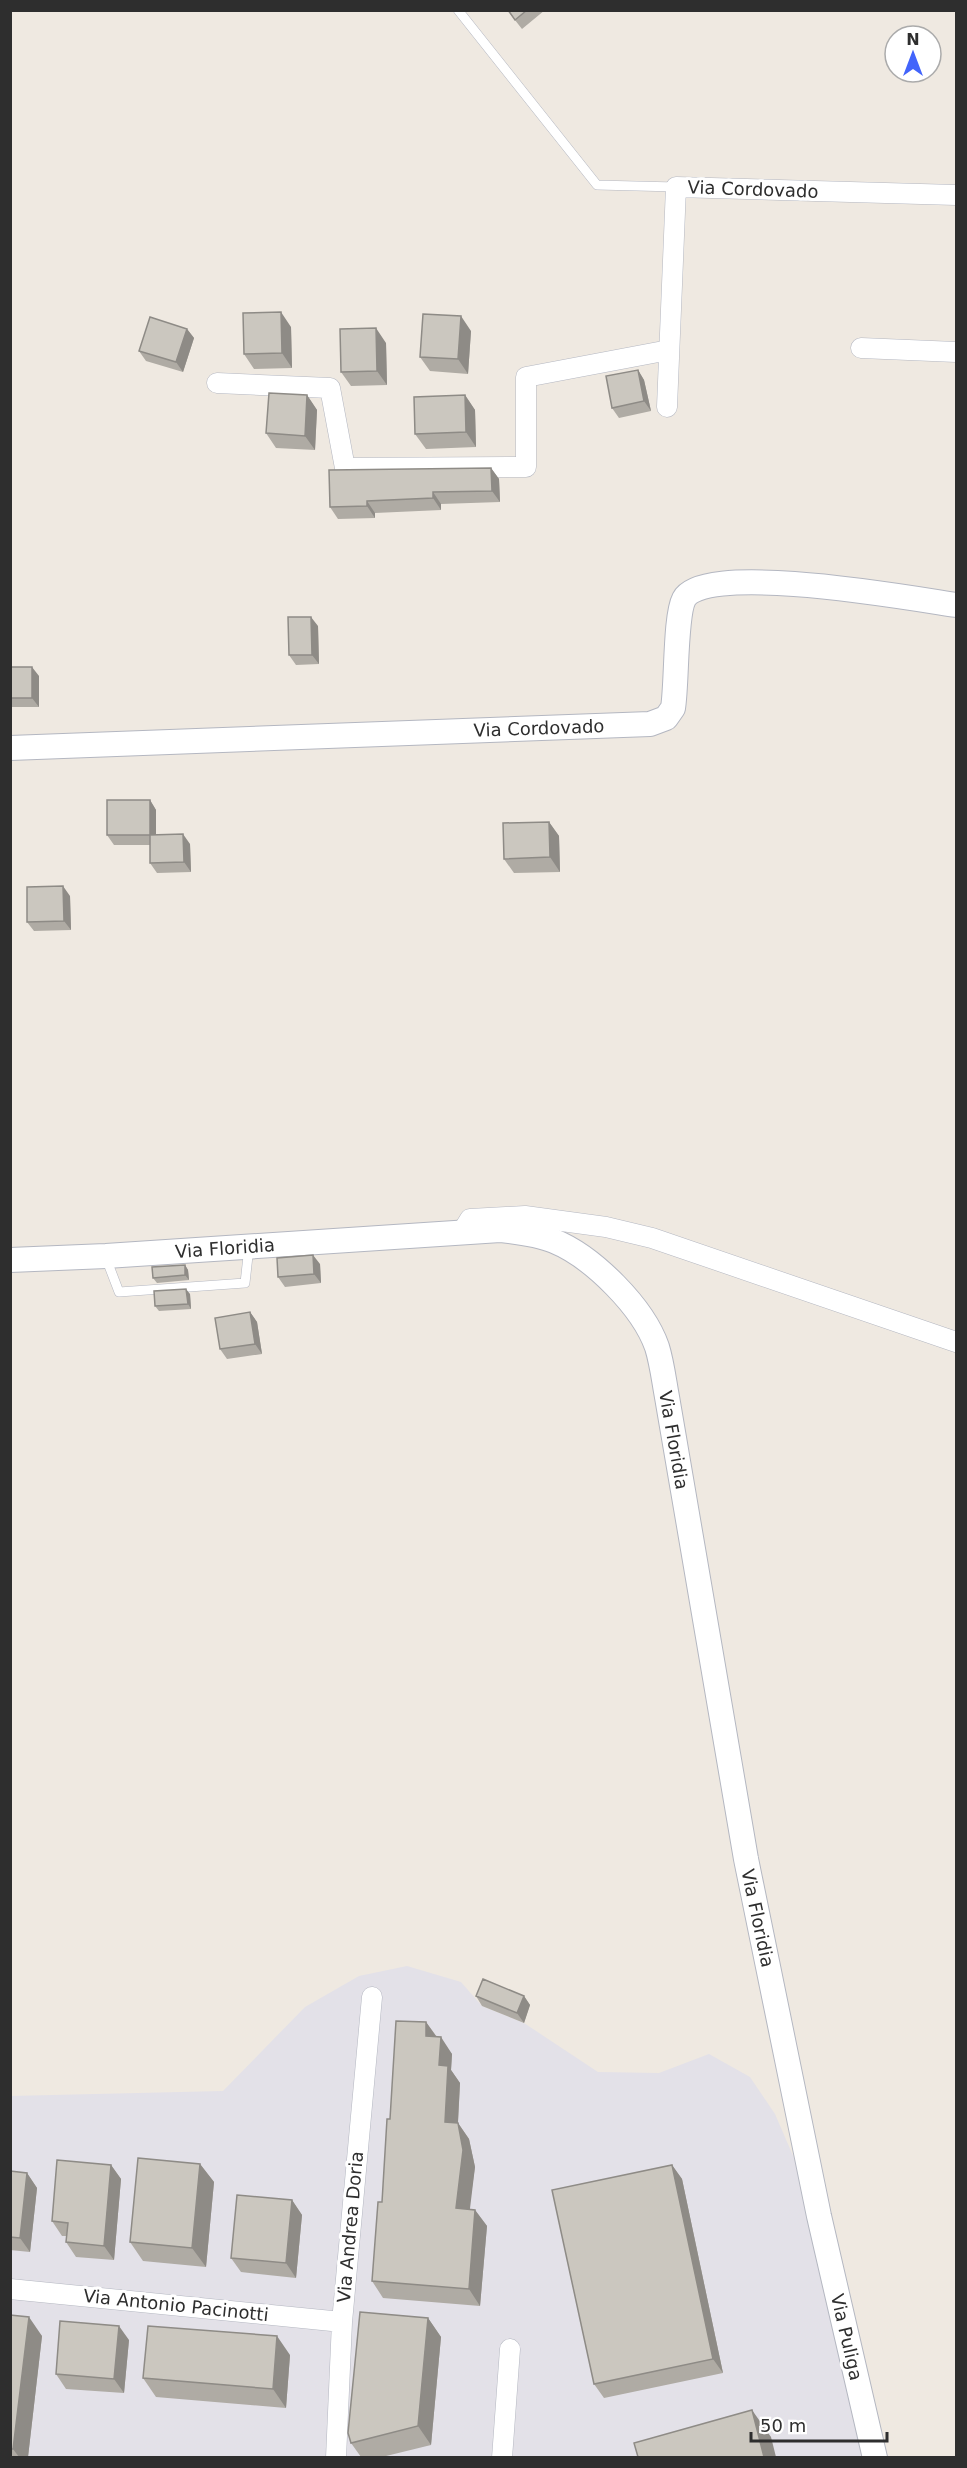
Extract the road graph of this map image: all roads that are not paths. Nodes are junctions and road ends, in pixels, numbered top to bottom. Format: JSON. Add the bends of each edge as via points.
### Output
{"nodes":[{"id":1,"x":458,"y":10,"type":"edge"},
{"id":2,"x":676,"y":187,"type":"junction"},
{"id":3,"x":957,"y":195,"type":"edge"},
{"id":4,"x":861,"y":348,"type":"dead end"},
{"id":5,"x":669,"y":350,"type":"junction"},
{"id":6,"x":957,"y":352,"type":"edge"},
{"id":7,"x":217,"y":382,"type":"dead end"},
{"id":8,"x":667,"y":407,"type":"dead end"},
{"id":9,"x":957,"y":605,"type":"edge"},
{"id":10,"x":10,"y":748,"type":"edge"},
{"id":11,"x":462,"y":1232,"type":"junction"},
{"id":12,"x":249,"y":1247,"type":"junction"},
{"id":13,"x":106,"y":1256,"type":"junction"},
{"id":14,"x":10,"y":1260,"type":"edge"},
{"id":15,"x":957,"y":1342,"type":"edge"},
{"id":16,"x":372,"y":1997,"type":"dead end"},
{"id":17,"x":819,"y":2216,"type":"joint"},
{"id":18,"x":10,"y":2289,"type":"edge"},
{"id":19,"x":342,"y":2322,"type":"junction"},
{"id":20,"x":510,"y":2349,"type":"dead end"},
{"id":21,"x":336,"y":2457,"type":"edge"},
{"id":22,"x":502,"y":2457,"type":"edge"},
{"id":23,"x":876,"y":2457,"type":"edge"}],
"edges":[{"from":1,"to":2,"type":"lane","via":[[597,185]]},
{"from":2,"to":3,"type":"street","name":"Via Cordovado"},
{"from":2,"to":5,"type":"street","name":"Via Cordovado"},
{"from":4,"to":6,"type":"street"},
{"from":5,"to":7,"type":"street","via":[[526,377],[526,466],[345,468],[330,388]]},
{"from":5,"to":8,"type":"street","name":"Via Cordovado"},
{"from":9,"to":10,"type":"street","name":"Via Cordovado","via":[[794,582],[696,588],[684,598],[680,615],[673,708],[666,718],[650,724]]},
{"from":11,"to":12,"type":"street","name":"Via Floridia"},
{"from":11,"to":15,"type":"street","via":[[470,1219],[525,1216],[606,1227],[652,1238]]},
{"from":11,"to":17,"type":"street","name":"Via Floridia","via":[[500,1230],[554,1241],[613,1284],[637,1310],[657,1347],[746,1859]]},
{"from":12,"to":13,"type":"street","name":"Via Floridia"},
{"from":12,"to":13,"type":"lane","via":[[245,1283],[119,1293]]},
{"from":13,"to":14,"type":"street","name":"Via Floridia"},
{"from":16,"to":19,"type":"street","name":"Via Andrea Doria"},
{"from":17,"to":23,"type":"street","name":"Via Puliga"},
{"from":18,"to":19,"type":"street","name":"Via Antonio Pacinotti"},
{"from":19,"to":21,"type":"street","name":"Via Andrea Doria"},
{"from":20,"to":22,"type":"street"}]}
